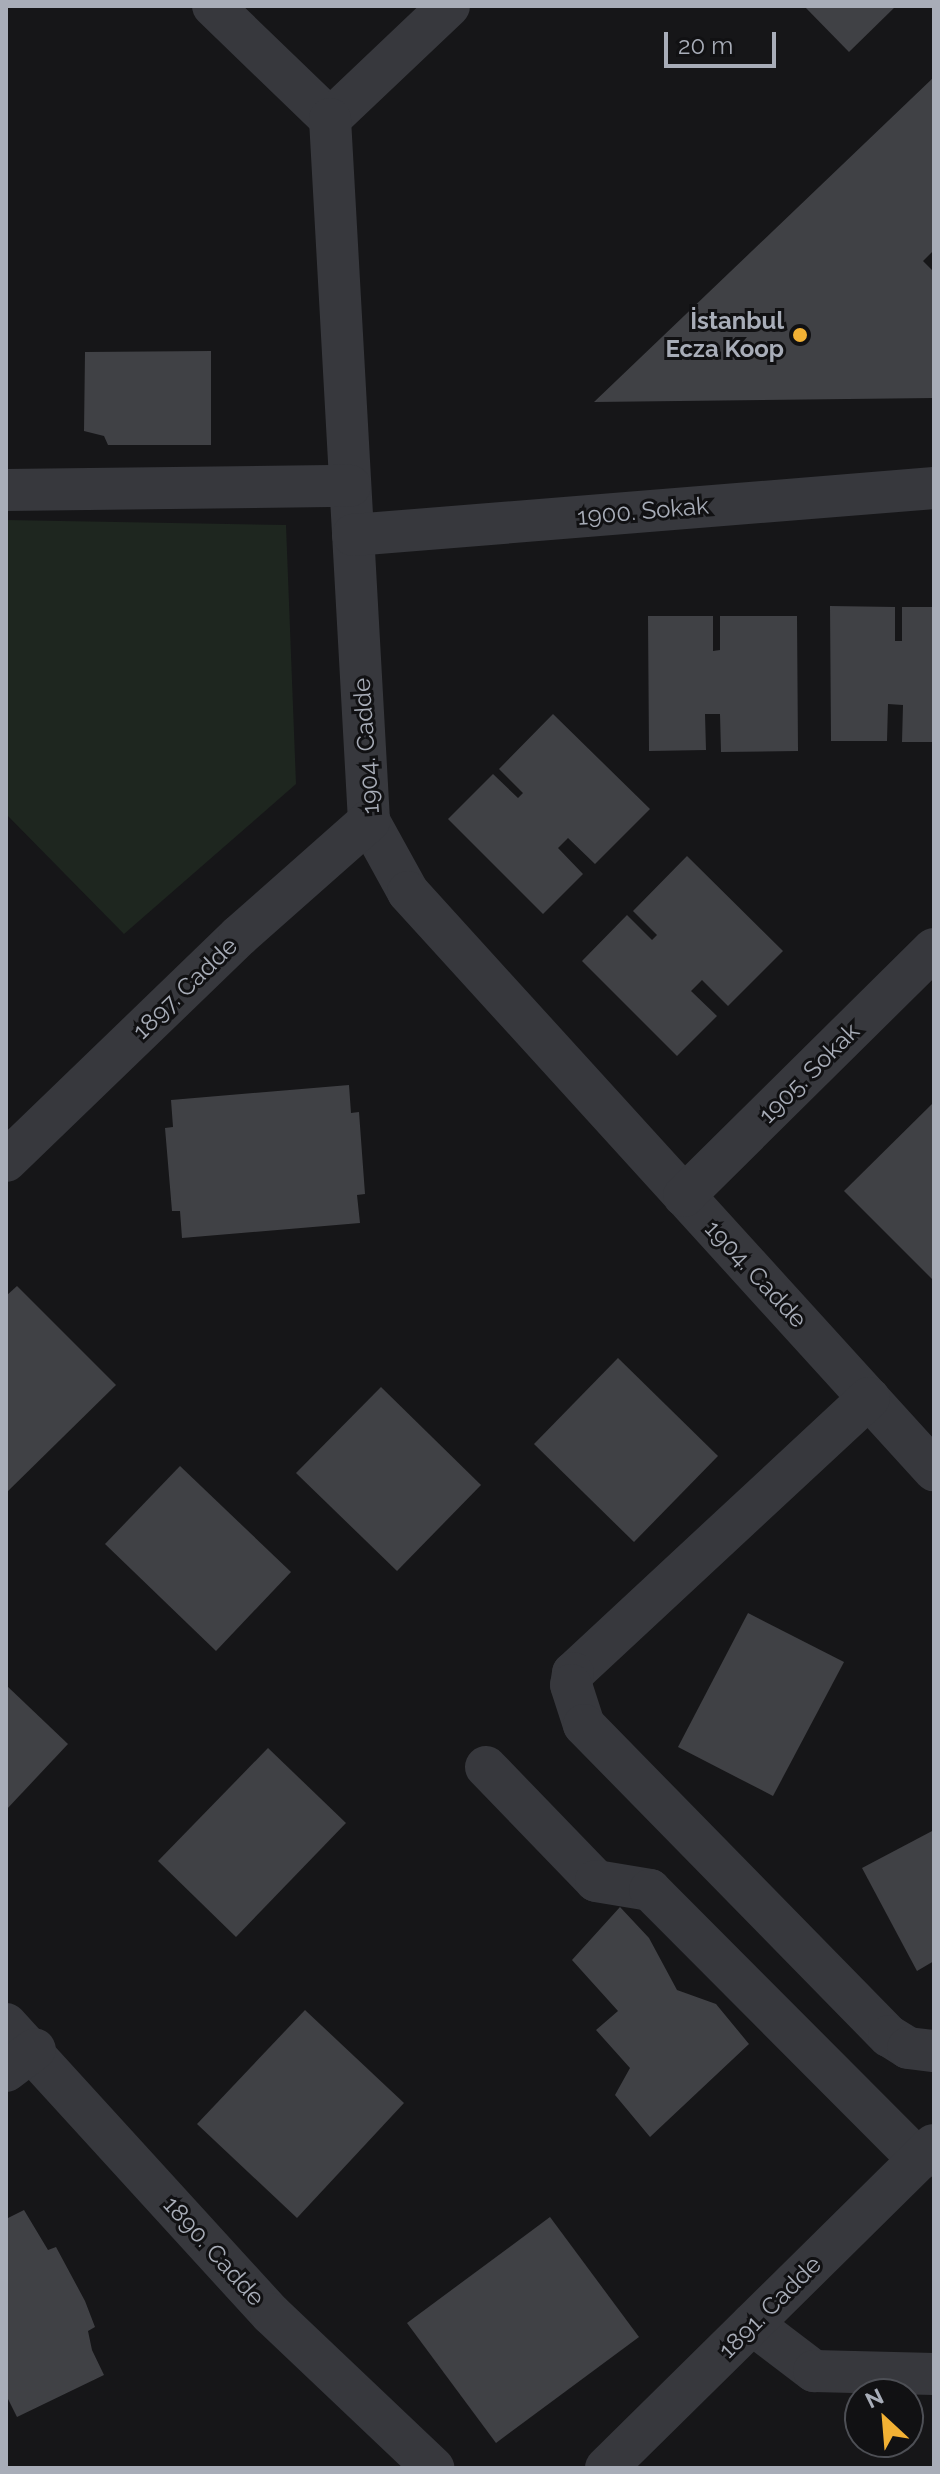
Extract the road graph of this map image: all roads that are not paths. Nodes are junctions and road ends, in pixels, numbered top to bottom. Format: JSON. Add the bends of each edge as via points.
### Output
{"nodes":[{"id":1,"x":213,"y":6,"type":"edge"},
{"id":2,"x":449,"y":6,"type":"edge"},
{"id":3,"x":330,"y":119,"type":"junction"},
{"id":4,"x":350,"y":486,"type":"junction"},
{"id":5,"x":934,"y":488,"type":"edge"},
{"id":6,"x":6,"y":490,"type":"edge"},
{"id":7,"x":353,"y":535,"type":"junction"},
{"id":8,"x":369,"y":821,"type":"junction"},
{"id":9,"x":934,"y":949,"type":"edge"},
{"id":10,"x":6,"y":1161,"type":"edge"},
{"id":11,"x":684,"y":1196,"type":"junction"},
{"id":12,"x":869,"y":1398,"type":"junction"},
{"id":13,"x":934,"y":1470,"type":"edge"},
{"id":14,"x":486,"y":1767,"type":"dead end"},
{"id":15,"x":16,"y":2048,"type":"edge"},
{"id":16,"x":934,"y":2051,"type":"edge"},
{"id":17,"x":927,"y":2152,"type":"edge"},
{"id":18,"x":752,"y":2324,"type":"junction"},
{"id":19,"x":934,"y":2374,"type":"edge"},
{"id":20,"x":433,"y":2468,"type":"edge"},
{"id":21,"x":606,"y":2468,"type":"edge"}],
"edges":[{"from":1,"to":3,"type":"street"},
{"from":2,"to":3,"type":"street"},
{"from":3,"to":4,"type":"street","name":"1904. Cadde"},
{"from":4,"to":6,"type":"street"},
{"from":4,"to":7,"type":"street","name":"1904. Cadde"},
{"from":5,"to":7,"type":"street","name":"1900. Sokak"},
{"from":7,"to":8,"type":"street","name":"1904. Cadde"},
{"from":8,"to":10,"type":"street","name":"1897. Cadde","via":[[239,936]]},
{"from":8,"to":11,"type":"street","name":"1904. Cadde","via":[[408,892]]},
{"from":9,"to":11,"type":"street","name":"1905. Sokak"},
{"from":11,"to":12,"type":"street","name":"1904. Cadde"},
{"from":12,"to":13,"type":"street","name":"1904. Cadde"},
{"from":12,"to":16,"type":"street","via":[[573,1673],[571,1685],[584,1725],[889,2036],[908,2048]]},
{"from":14,"to":17,"type":"street","via":[[596,1881],[650,1890]]},
{"from":15,"to":20,"type":"street","name":"1890. Cadde","via":[[271,2314]]},
{"from":17,"to":18,"type":"street","name":"1891. Cadde"},
{"from":18,"to":19,"type":"street","via":[[814,2371]]},
{"from":18,"to":21,"type":"street","name":"1891. Cadde"}]}
